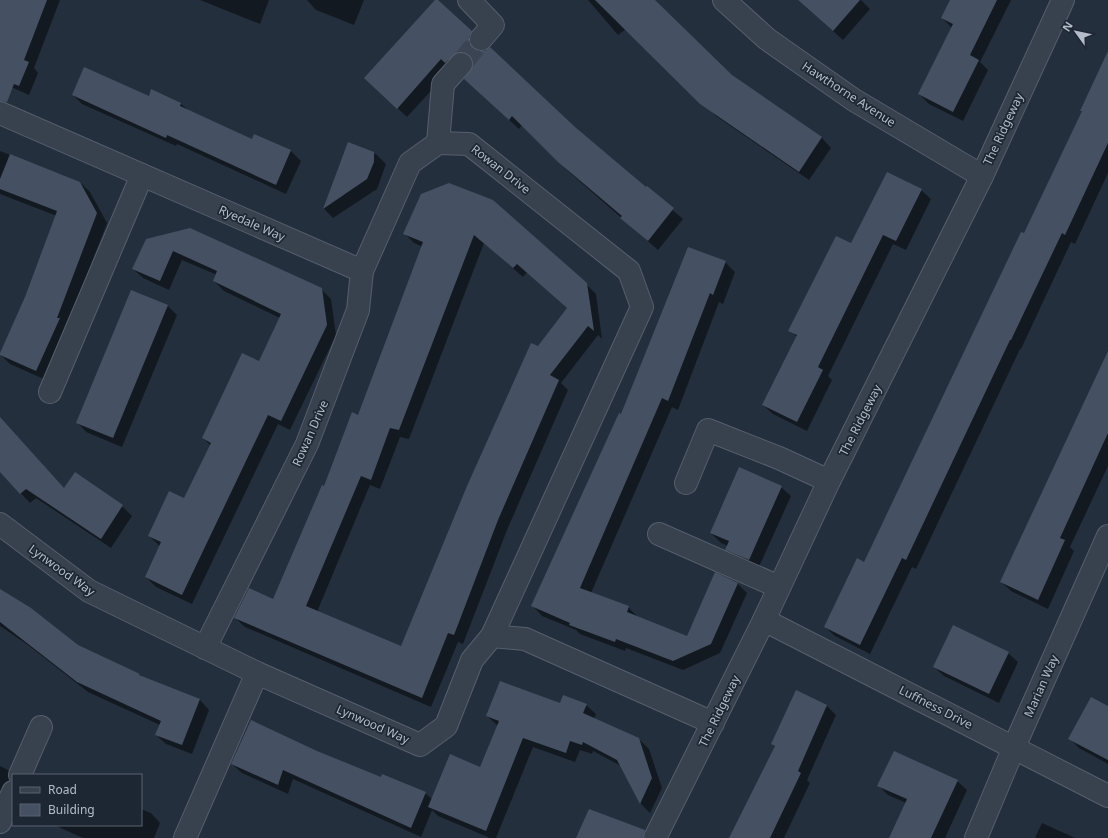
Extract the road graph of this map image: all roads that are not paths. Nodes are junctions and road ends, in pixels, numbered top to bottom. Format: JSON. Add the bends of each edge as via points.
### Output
{"nodes":[{"id":1,"x":469,"y":0,"type":"edge"},
{"id":2,"x":724,"y":0,"type":"edge"},
{"id":3,"x":1063,"y":0,"type":"edge"},
{"id":4,"x":481,"y":39,"type":"tunnel mouth"},
{"id":5,"x":460,"y":64,"type":"tunnel mouth"},
{"id":6,"x":0,"y":113,"type":"edge"},
{"id":7,"x":438,"y":143,"type":"junction"},
{"id":8,"x":142,"y":175,"type":"junction"},
{"id":9,"x":982,"y":176,"type":"junction"},
{"id":10,"x":362,"y":271,"type":"junction"},
{"id":11,"x":50,"y":392,"type":"dead end"},
{"id":12,"x":829,"y":481,"type":"junction"},
{"id":13,"x":686,"y":483,"type":"dead end"},
{"id":14,"x":0,"y":524,"type":"edge"},
{"id":15,"x":659,"y":534,"type":"dead end"},
{"id":16,"x":1108,"y":536,"type":"edge"},
{"id":17,"x":779,"y":587,"type":"junction"},
{"id":18,"x":764,"y":620,"type":"junction"},
{"id":19,"x":492,"y":636,"type":"junction"},
{"id":20,"x":205,"y":648,"type":"junction"},
{"id":21,"x":257,"y":673,"type":"junction"},
{"id":22,"x":713,"y":723,"type":"junction"},
{"id":23,"x":40,"y":727,"type":"dead end"},
{"id":24,"x":1014,"y":747,"type":"junction"},
{"id":25,"x":20,"y":774,"type":"edge"},
{"id":26,"x":12,"y":794,"type":"edge"},
{"id":27,"x":1108,"y":796,"type":"edge"},
{"id":28,"x":0,"y":822,"type":"edge"},
{"id":29,"x":185,"y":838,"type":"edge"},
{"id":30,"x":656,"y":838,"type":"edge"},
{"id":31,"x":976,"y":838,"type":"edge"}],
"edges":[{"from":1,"to":4,"type":"street","via":[[493,25]]},
{"from":2,"to":9,"type":"street","name":"Hawthorne Avenue","via":[[767,39],[854,100]]},
{"from":3,"to":9,"type":"street","name":"The Ridgeway"},
{"from":5,"to":7,"type":"street","via":[[443,84]]},
{"from":6,"to":8,"type":"street","name":"Ryedale Way"},
{"from":7,"to":10,"type":"street","name":"Rowan Drive","via":[[410,163]]},
{"from":7,"to":19,"type":"street","name":"Rowan Drive","via":[[469,144],[623,266],[629,271],[642,306]]},
{"from":8,"to":10,"type":"street","name":"Ryedale Way"},
{"from":8,"to":11,"type":"street"},
{"from":9,"to":12,"type":"street","name":"The Ridgeway"},
{"from":10,"to":20,"type":"street","name":"Rowan Drive","via":[[358,310],[307,444]]},
{"from":12,"to":13,"type":"street","via":[[708,430]]},
{"from":12,"to":17,"type":"street","name":"The Ridgeway"},
{"from":14,"to":20,"type":"street","name":"Lynwood Way","via":[[89,591]]},
{"from":15,"to":17,"type":"street"},
{"from":16,"to":24,"type":"street","name":"Marian Way"},
{"from":17,"to":18,"type":"street","name":"The Ridgeway"},
{"from":18,"to":22,"type":"street","name":"The Ridgeway"},
{"from":18,"to":24,"type":"street","name":"Luffness Drive"},
{"from":19,"to":21,"type":"street","name":"Lynwood Way","via":[[472,660],[446,726],[420,745]]},
{"from":19,"to":22,"type":"street","via":[[525,639]]},
{"from":20,"to":21,"type":"street","name":"Lynwood Way"},
{"from":21,"to":29,"type":"street"},
{"from":22,"to":30,"type":"street","name":"The Ridgeway"},
{"from":23,"to":25,"type":"street"},
{"from":24,"to":27,"type":"street","name":"Luffness Drive"},
{"from":24,"to":31,"type":"street","name":"Marian Way"},
{"from":26,"to":28,"type":"street"}]}
